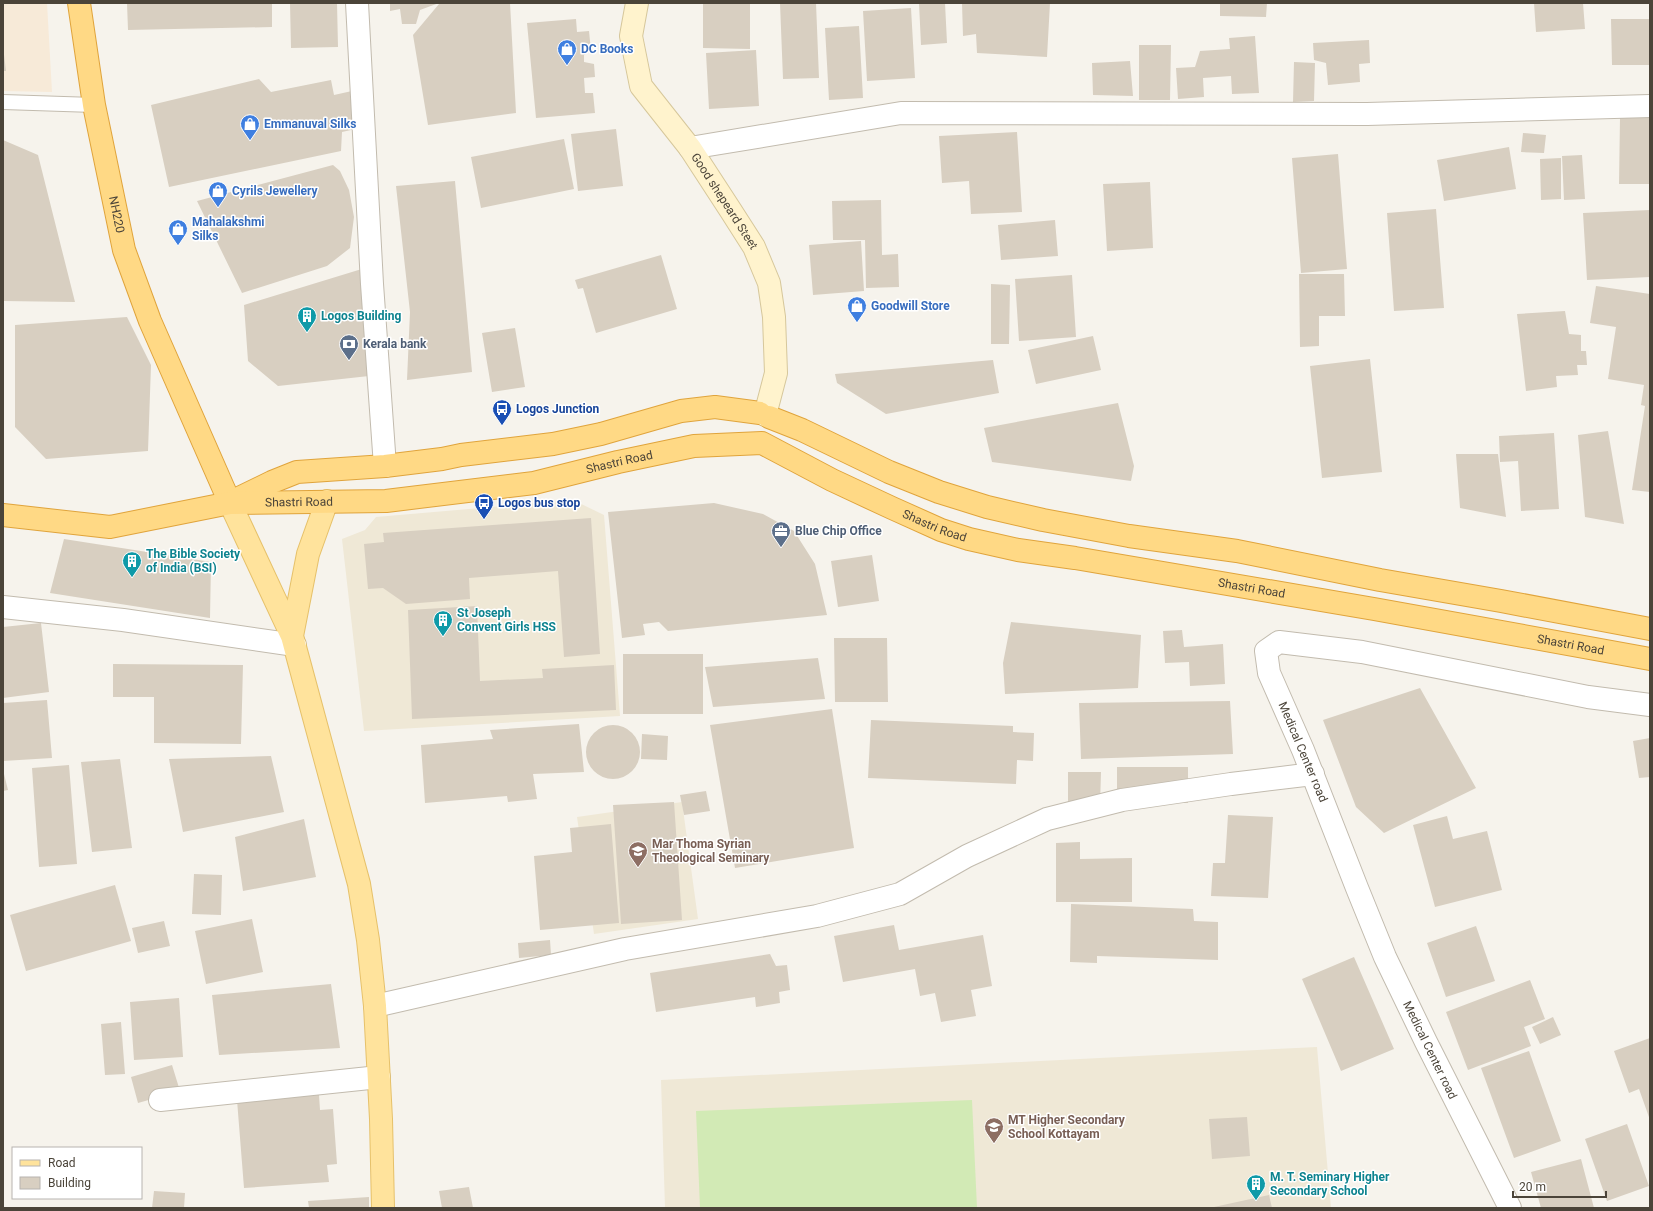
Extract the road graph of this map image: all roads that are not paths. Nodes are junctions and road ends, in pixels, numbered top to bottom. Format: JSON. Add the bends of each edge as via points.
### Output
{"nodes":[{"id":1,"x":80,"y":3,"type":"edge"},
{"id":2,"x":358,"y":3,"type":"edge"},
{"id":3,"x":637,"y":3,"type":"edge"},
{"id":4,"x":3,"y":102,"type":"edge"},
{"id":5,"x":94,"y":105,"type":"junction"},
{"id":6,"x":1650,"y":106,"type":"edge"},
{"id":7,"x":690,"y":148,"type":"junction"},
{"id":8,"x":764,"y":415,"type":"junction"},
{"id":9,"x":757,"y":443,"type":"junction"},
{"id":10,"x":385,"y":466,"type":"junction"},
{"id":11,"x":327,"y":502,"type":"junction"},
{"id":12,"x":230,"y":503,"type":"junction"},
{"id":13,"x":3,"y":515,"type":"edge"},
{"id":14,"x":3,"y":607,"type":"edge"},
{"id":15,"x":1650,"y":629,"type":"edge"},
{"id":16,"x":294,"y":640,"type":"junction"},
{"id":17,"x":1650,"y":659,"type":"edge"},
{"id":18,"x":1650,"y":705,"type":"edge"},
{"id":19,"x":1313,"y":774,"type":"junction"},
{"id":20,"x":375,"y":1006,"type":"junction"},
{"id":21,"x":379,"y":1077,"type":"junction"},
{"id":22,"x":160,"y":1100,"type":"dead end"},
{"id":23,"x":383,"y":1208,"type":"edge"},
{"id":24,"x":1510,"y":1208,"type":"edge"}],
"edges":[{"from":1,"to":5,"type":"highway","name":"NH220"},
{"from":2,"to":10,"type":"street","via":[[372,284]]},
{"from":3,"to":7,"type":"main road","name":"Good shepeard Steet","via":[[631,36],[641,86]]},
{"from":4,"to":5,"type":"lane"},
{"from":5,"to":12,"type":"highway","name":"NH220","via":[[124,250],[150,320]]},
{"from":6,"to":7,"type":"street","via":[[1367,114],[901,113]]},
{"from":7,"to":8,"type":"main road","name":"Good shepeard Steet","via":[[754,247],[769,283],[774,317],[776,373]]},
{"from":8,"to":9,"type":"highway","via":[[774,425],[773,435],[766,442]]},
{"from":8,"to":10,"type":"highway","name":"Shastri Road","via":[[716,407],[681,411],[602,434],[553,444]]},
{"from":8,"to":15,"type":"highway","name":"Shastri Road","via":[[802,430],[889,472],[939,492],[987,507],[1129,536],[1237,551]]},
{"from":9,"to":11,"type":"highway","name":"Shastri Road","via":[[694,446],[534,483],[386,501]]},
{"from":9,"to":17,"type":"highway","name":"Shastri Road","via":[[941,530],[1018,550]]},
{"from":10,"to":12,"type":"highway","name":"Shastri Road","via":[[296,472]]},
{"from":11,"to":12,"type":"highway","name":"Shastri Road"},
{"from":11,"to":16,"type":"main road","via":[[308,554]]},
{"from":12,"to":13,"type":"highway","via":[[110,527]]},
{"from":12,"to":16,"type":"main road"},
{"from":14,"to":16,"type":"street"},
{"from":16,"to":20,"type":"main road","via":[[359,884]]},
{"from":18,"to":19,"type":"street","name":"Medical Center road","via":[[1588,697],[1362,652],[1279,642],[1266,651],[1269,673]]},
{"from":19,"to":20,"type":"street","via":[[1122,800],[1047,819],[967,856],[900,894],[817,916],[625,949]]},
{"from":19,"to":24,"type":"street","name":"Medical Center road","via":[[1385,957]]},
{"from":20,"to":21,"type":"main road"},
{"from":21,"to":22,"type":"street"},
{"from":21,"to":23,"type":"main road"}]}
